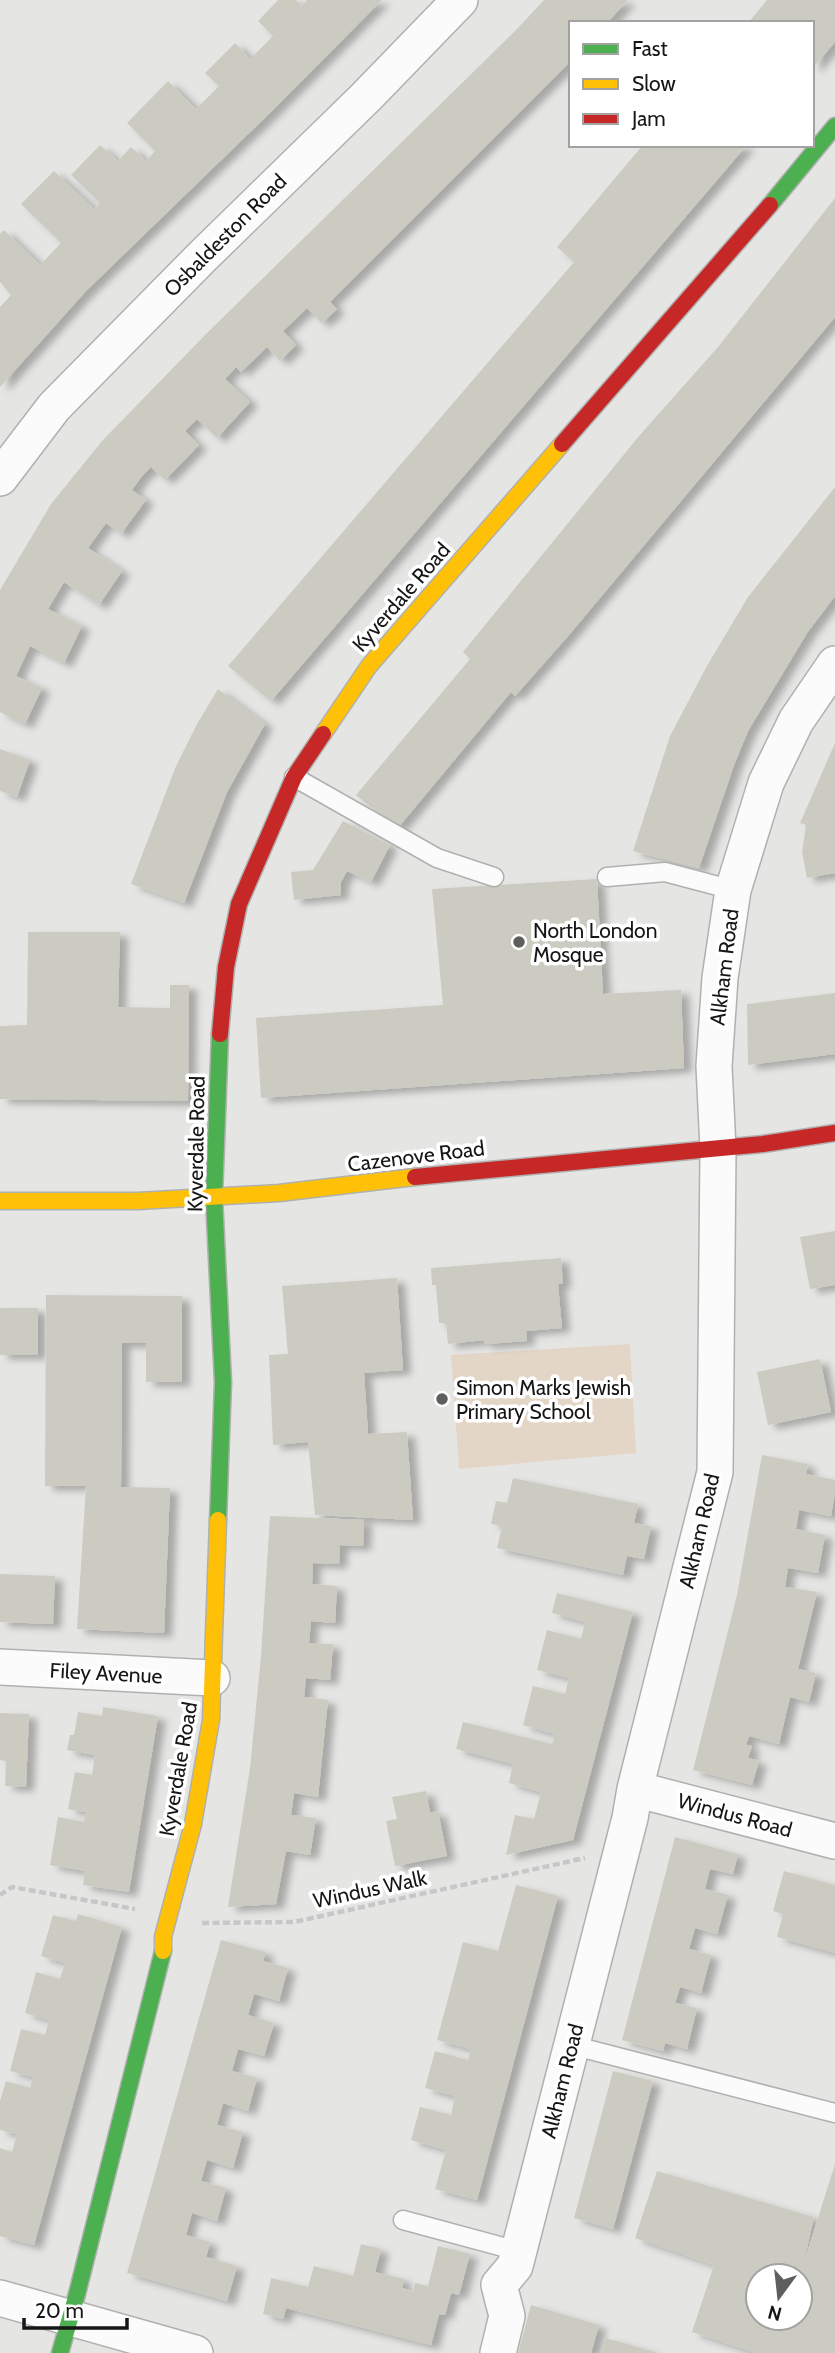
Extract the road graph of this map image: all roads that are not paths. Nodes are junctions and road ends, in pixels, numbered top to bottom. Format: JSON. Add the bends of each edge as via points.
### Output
{"nodes":[{"id":1,"x":460,"y":0,"type":"edge"},
{"id":2,"x":835,"y":126,"type":"edge"},
{"id":3,"x":0,"y":478,"type":"edge"},
{"id":4,"x":835,"y":663,"type":"edge"},
{"id":5,"x":294,"y":777,"type":"junction"},
{"id":6,"x":494,"y":877,"type":"dead end"},
{"id":7,"x":607,"y":877,"type":"dead end"},
{"id":8,"x":733,"y":890,"type":"junction"},
{"id":9,"x":835,"y":1133,"type":"edge"},
{"id":10,"x":718,"y":1149,"type":"junction"},
{"id":11,"x":214,"y":1197,"type":"junction"},
{"id":12,"x":0,"y":1201,"type":"edge"},
{"id":13,"x":0,"y":1667,"type":"edge"},
{"id":14,"x":212,"y":1678,"type":"junction"},
{"id":15,"x":635,"y":1788,"type":"junction"},
{"id":16,"x":832,"y":1830,"type":"edge"},
{"id":17,"x":571,"y":2045,"type":"junction"},
{"id":18,"x":835,"y":2113,"type":"edge"},
{"id":19,"x":403,"y":2220,"type":"dead end"},
{"id":20,"x":518,"y":2251,"type":"junction"},
{"id":21,"x":0,"y":2298,"type":"edge"},
{"id":22,"x":70,"y":2318,"type":"junction"},
{"id":23,"x":60,"y":2353,"type":"edge"},
{"id":24,"x":195,"y":2353,"type":"edge"},
{"id":25,"x":498,"y":2353,"type":"edge"}],
"edges":[{"from":1,"to":3,"type":"street","name":"Osbaldeston Road","via":[[54,407]]},
{"from":2,"to":5,"type":"street","name":"Kyverdale Road","via":[[369,666]]},
{"from":4,"to":8,"type":"street","name":"Alkham Road","via":[[796,721],[766,783]]},
{"from":5,"to":6,"type":"lane","via":[[438,858]]},
{"from":5,"to":11,"type":"street","name":"Kyverdale Road","via":[[239,904],[226,967]]},
{"from":7,"to":8,"type":"lane","via":[[665,872]]},
{"from":8,"to":10,"type":"street","name":"Alkham Road","via":[[714,1066]]},
{"from":9,"to":10,"type":"street","name":"Cazenove Road"},
{"from":10,"to":11,"type":"street","name":"Cazenove Road"},
{"from":10,"to":15,"type":"street","name":"Alkham Road","via":[[715,1472]]},
{"from":11,"to":12,"type":"street","name":"Cazenove Road"},
{"from":11,"to":14,"type":"street","name":"Kyverdale Road","via":[[223,1382]]},
{"from":13,"to":14,"type":"street","name":"Filey Avenue"},
{"from":14,"to":22,"type":"street","name":"Kyverdale Road","via":[[211,1720],[193,1824]]},
{"from":15,"to":16,"type":"street","name":"Windus Road"},
{"from":15,"to":17,"type":"street","name":"Alkham Road"},
{"from":17,"to":18,"type":"lane"},
{"from":17,"to":20,"type":"street","name":"Alkham Road"},
{"from":19,"to":20,"type":"lane"},
{"from":20,"to":25,"type":"street","name":"Alkham Road","via":[[515,2266],[499,2286],[507,2316]]},
{"from":21,"to":22,"type":"street"},
{"from":22,"to":23,"type":"street","name":"Kyverdale Road"},
{"from":22,"to":24,"type":"street"}]}
